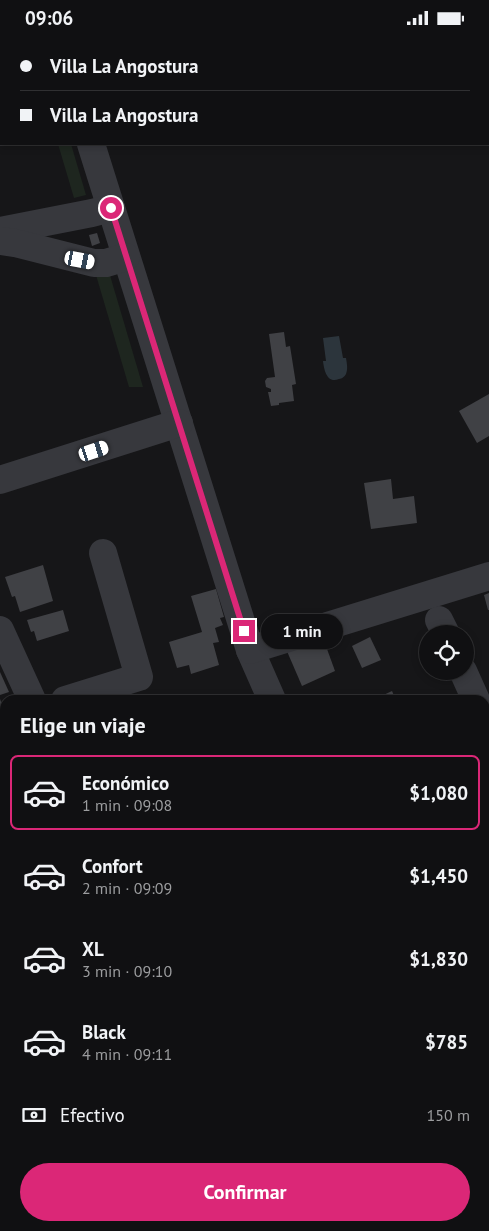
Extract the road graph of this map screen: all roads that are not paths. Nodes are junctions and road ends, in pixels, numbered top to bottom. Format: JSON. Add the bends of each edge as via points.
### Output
{"nodes":[{"id":1,"x":91,"y":145,"type":"edge"},
{"id":2,"x":111,"y":208,"type":"junction"},
{"id":3,"x":0,"y":231,"type":"edge"},
{"id":4,"x":0,"y":241,"type":"edge"},
{"id":5,"x":126,"y":257,"type":"junction"},
{"id":6,"x":179,"y":423,"type":"junction"},
{"id":7,"x":0,"y":481,"type":"edge"},
{"id":8,"x":103,"y":553,"type":"dead end"},
{"id":9,"x":489,"y":576,"type":"edge"},
{"id":10,"x":0,"y":630,"type":"edge"},
{"id":11,"x":250,"y":650,"type":"junction"},
{"id":12,"x":466,"y":680,"type":"edge"},
{"id":13,"x":30,"y":695,"type":"edge"},
{"id":14,"x":81,"y":695,"type":"edge"},
{"id":15,"x":270,"y":695,"type":"edge"},
{"id":16,"x":474,"y":695,"type":"edge"}],
"edges":[{"from":1,"to":2,"type":"street"},
{"from":2,"to":3,"type":"street"},
{"from":2,"to":5,"type":"street"},
{"from":4,"to":5,"type":"street","via":[[94,263]]},
{"from":5,"to":6,"type":"street"},
{"from":6,"to":7,"type":"street"},
{"from":6,"to":11,"type":"street"},
{"from":8,"to":14,"type":"street","via":[[139,677]]},
{"from":9,"to":11,"type":"street"},
{"from":10,"to":13,"type":"street"},
{"from":11,"to":15,"type":"street"},
{"from":12,"to":16,"type":"street"}]}
